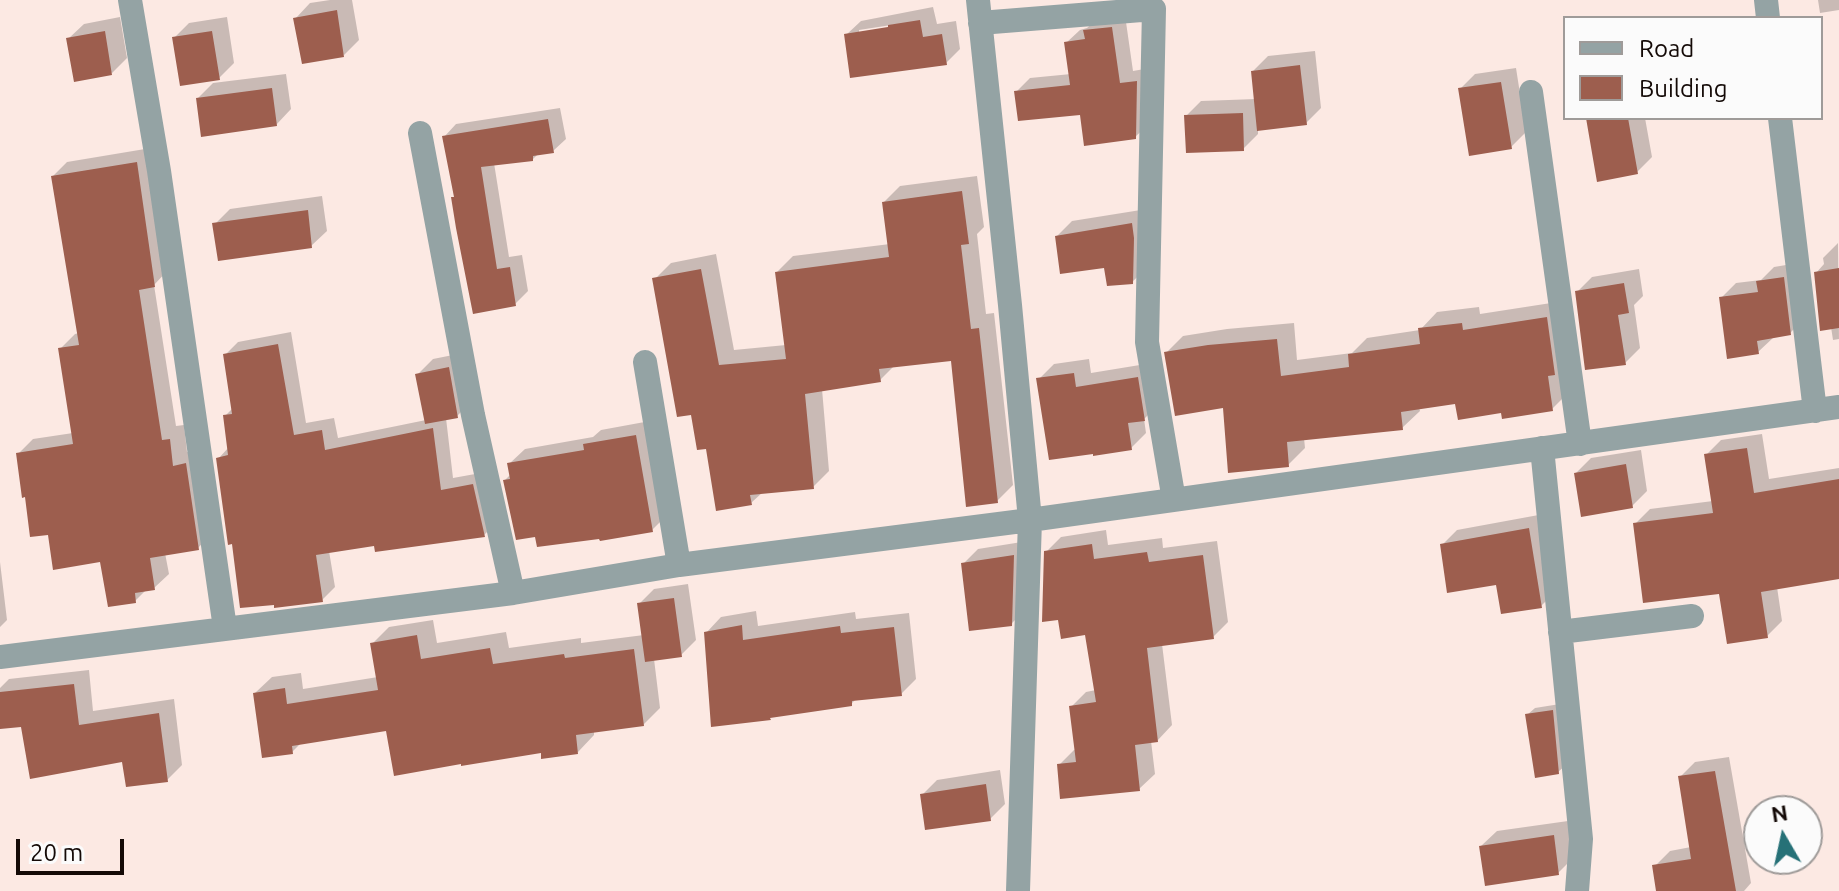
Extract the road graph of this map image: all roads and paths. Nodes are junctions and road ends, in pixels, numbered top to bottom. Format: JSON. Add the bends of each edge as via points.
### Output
{"nodes":[{"id":1,"x":130,"y":0,"type":"edge"},
{"id":2,"x":979,"y":12,"type":"edge"},
{"id":3,"x":1531,"y":92,"type":"dead end"},
{"id":4,"x":1780,"y":120,"type":"edge"},
{"id":5,"x":420,"y":133,"type":"dead end"},
{"id":6,"x":645,"y":362,"type":"dead end"},
{"id":7,"x":1827,"y":409,"type":"edge"},
{"id":8,"x":1580,"y":444,"type":"junction"},
{"id":9,"x":1542,"y":448,"type":"junction"},
{"id":10,"x":1174,"y":500,"type":"junction"},
{"id":11,"x":1030,"y":520,"type":"junction"},
{"id":12,"x":679,"y":565,"type":"junction"},
{"id":13,"x":513,"y":593,"type":"junction"},
{"id":14,"x":1692,"y":616,"type":"dead end"},
{"id":15,"x":225,"y":628,"type":"junction"},
{"id":16,"x":1560,"y":632,"type":"junction"},
{"id":17,"x":0,"y":657,"type":"edge"},
{"id":18,"x":1018,"y":891,"type":"edge"},
{"id":19,"x":1577,"y":891,"type":"edge"}],
"edges":[{"from":1,"to":15,"type":"street"},
{"from":2,"to":10,"type":"street","via":[[1154,9],[1147,342]]},
{"from":2,"to":11,"type":"street"},
{"from":3,"to":8,"type":"street"},
{"from":4,"to":7,"type":"street"},
{"from":5,"to":13,"type":"street"},
{"from":6,"to":12,"type":"street"},
{"from":7,"to":8,"type":"street"},
{"from":8,"to":9,"type":"street"},
{"from":9,"to":10,"type":"street"},
{"from":9,"to":16,"type":"street"},
{"from":10,"to":11,"type":"street"},
{"from":11,"to":12,"type":"street"},
{"from":11,"to":18,"type":"street"},
{"from":12,"to":13,"type":"street"},
{"from":13,"to":15,"type":"street"},
{"from":14,"to":16,"type":"street"},
{"from":15,"to":17,"type":"street"},
{"from":16,"to":19,"type":"street","via":[[1581,839]]}]}
